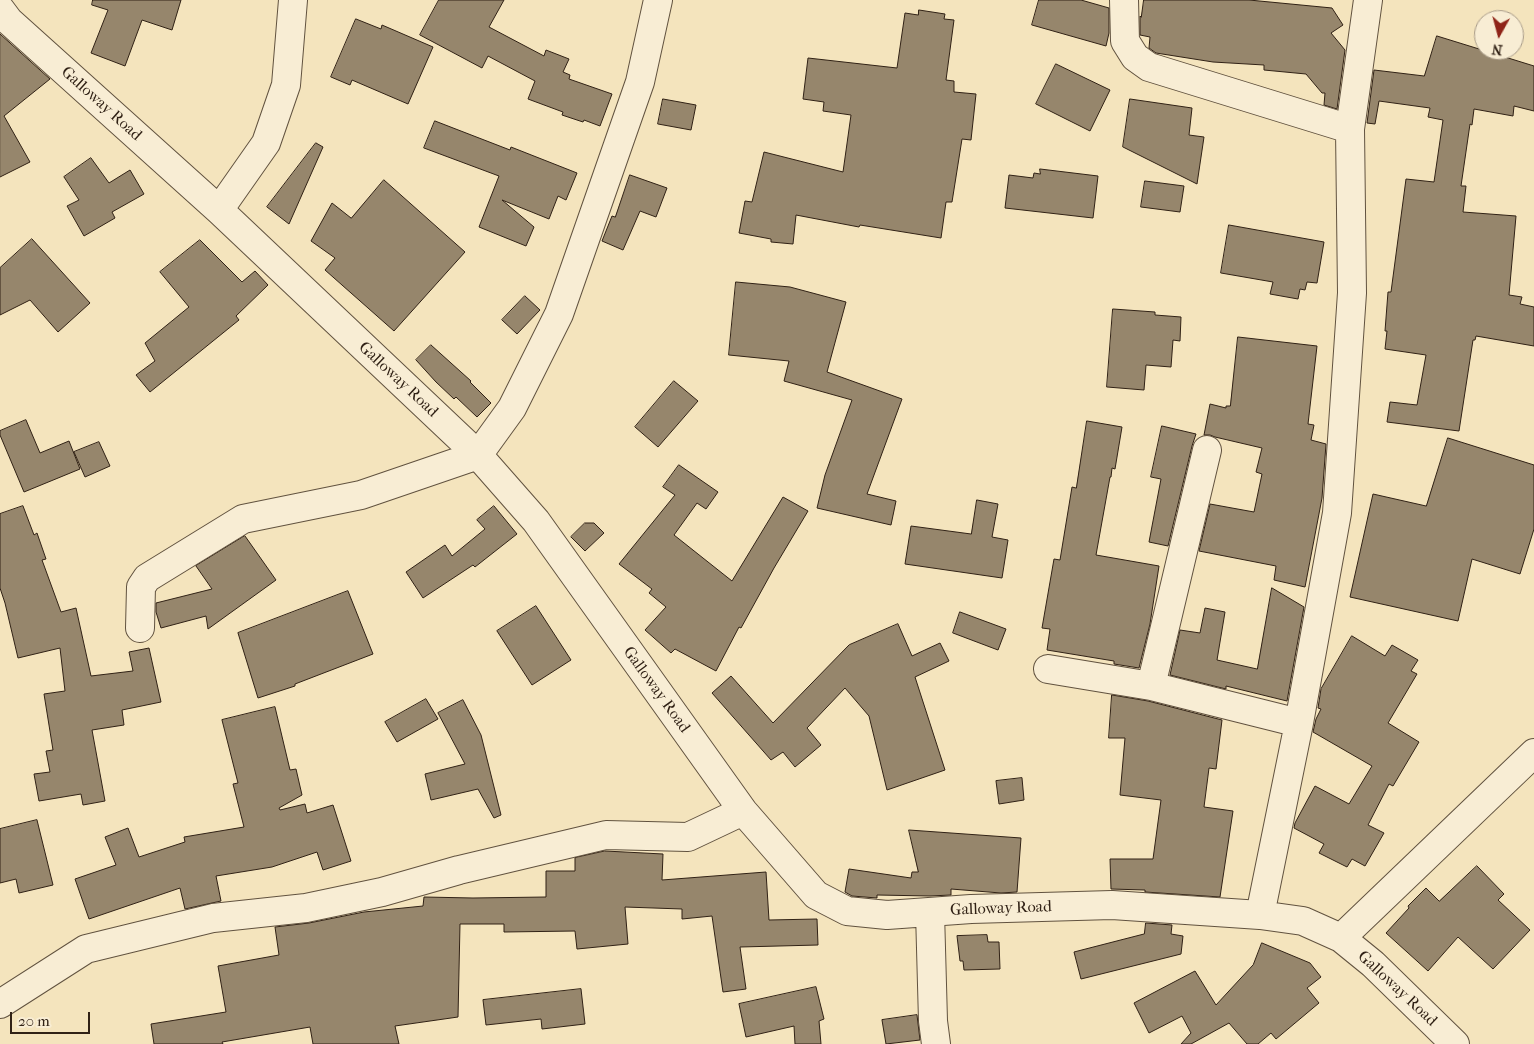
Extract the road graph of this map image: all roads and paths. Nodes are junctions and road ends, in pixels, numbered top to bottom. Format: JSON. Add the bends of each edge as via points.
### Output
{"nodes":[{"id":1,"x":293,"y":0,"type":"edge"},
{"id":2,"x":658,"y":0,"type":"edge"},
{"id":3,"x":1124,"y":0,"type":"edge"},
{"id":4,"x":1368,"y":0,"type":"edge"},
{"id":5,"x":0,"y":8,"type":"edge"},
{"id":6,"x":1350,"y":129,"type":"junction"},
{"id":7,"x":219,"y":210,"type":"junction"},
{"id":8,"x":1207,"y":450,"type":"dead end"},
{"id":9,"x":478,"y":455,"type":"junction"},
{"id":10,"x":140,"y":628,"type":"dead end"},
{"id":11,"x":1048,"y":669,"type":"dead end"},
{"id":12,"x":1151,"y":686,"type":"junction"},
{"id":13,"x":1299,"y":723,"type":"junction"},
{"id":14,"x":1534,"y":753,"type":"edge"},
{"id":15,"x":743,"y":811,"type":"junction"},
{"id":16,"x":930,"y":912,"type":"junction"},
{"id":17,"x":1260,"y":915,"type":"junction"},
{"id":18,"x":1341,"y":938,"type":"junction"},
{"id":19,"x":0,"y":1004,"type":"edge"},
{"id":20,"x":936,"y":1044,"type":"edge"},
{"id":21,"x":1455,"y":1044,"type":"edge"}],
"edges":[{"from":1,"to":7,"type":"street","via":[[286,85],[266,143]]},
{"from":2,"to":9,"type":"street","via":[[640,82],[559,314],[512,408]]},
{"from":3,"to":6,"type":"street","via":[[1125,41],[1135,56],[1149,67]]},
{"from":4,"to":6,"type":"street"},
{"from":5,"to":7,"type":"street","name":"Galloway Road","via":[[8,21]]},
{"from":6,"to":13,"type":"street","via":[[1352,293],[1337,514]]},
{"from":7,"to":9,"type":"street","name":"Galloway Road"},
{"from":8,"to":12,"type":"street"},
{"from":9,"to":10,"type":"street","via":[[361,495],[243,519],[147,578],[141,587]]},
{"from":9,"to":15,"type":"street","name":"Galloway Road","via":[[536,521]]},
{"from":11,"to":12,"type":"street"},
{"from":12,"to":13,"type":"street"},
{"from":13,"to":17,"type":"street"},
{"from":14,"to":18,"type":"street"},
{"from":15,"to":16,"type":"street","name":"Galloway Road","via":[[816,895],[847,911],[887,915]]},
{"from":15,"to":19,"type":"street","via":[[688,836],[606,835],[372,894],[306,908],[213,918],[86,949]]},
{"from":16,"to":17,"type":"street","name":"Galloway Road","via":[[1112,905]]},
{"from":16,"to":20,"type":"street"},
{"from":17,"to":18,"type":"street","name":"Galloway Road","via":[[1303,922]]},
{"from":18,"to":21,"type":"street","name":"Galloway Road","via":[[1373,964]]}]}
